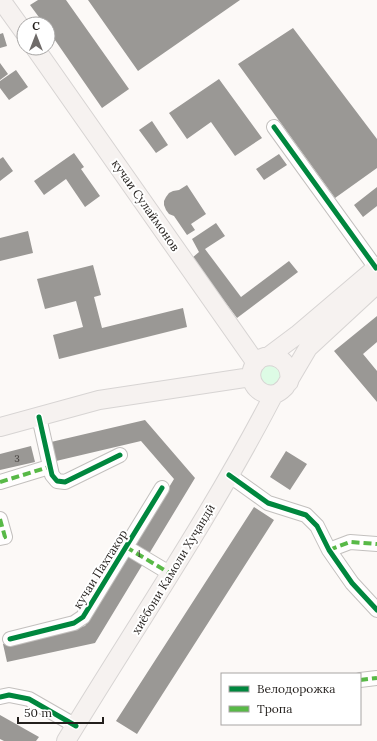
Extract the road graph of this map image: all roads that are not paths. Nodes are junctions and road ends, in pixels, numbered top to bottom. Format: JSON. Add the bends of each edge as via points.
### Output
{"nodes":[{"id":1,"x":1,"y":0,"type":"edge"},
{"id":2,"x":16,"y":21,"type":"edge"},
{"id":3,"x":41,"y":56,"type":"edge"},
{"id":4,"x":274,"y":127,"type":"dead end"},
{"id":5,"x":377,"y":267,"type":"edge"},
{"id":6,"x":377,"y":284,"type":"edge"},
{"id":7,"x":257,"y":370,"type":"junction"},
{"id":8,"x":289,"y":382,"type":"junction"},
{"id":9,"x":274,"y":394,"type":"junction"},
{"id":10,"x":38,"y":417,"type":"junction"},
{"id":11,"x":258,"y":426,"type":"junction"},
{"id":12,"x":0,"y":427,"type":"edge"},
{"id":13,"x":120,"y":455,"type":"dead end"},
{"id":14,"x":50,"y":466,"type":"junction"},
{"id":15,"x":229,"y":475,"type":"junction"},
{"id":16,"x":0,"y":482,"type":"edge"},
{"id":17,"x":162,"y":488,"type":"dead end"},
{"id":18,"x":0,"y":518,"type":"edge"},
{"id":19,"x":0,"y":538,"type":"edge"},
{"id":20,"x":377,"y":544,"type":"edge"},
{"id":21,"x":126,"y":547,"type":"junction"},
{"id":22,"x":330,"y":550,"type":"junction"},
{"id":23,"x":171,"y":574,"type":"junction"},
{"id":24,"x":377,"y":610,"type":"edge"},
{"id":25,"x":10,"y":639,"type":"dead end"},
{"id":26,"x":377,"y":678,"type":"edge"},
{"id":27,"x":361,"y":680,"type":"edge"},
{"id":28,"x":0,"y":697,"type":"edge"},
{"id":29,"x":76,"y":726,"type":"junction"},
{"id":30,"x":66,"y":741,"type":"edge"}],
"edges":[{"from":1,"to":2,"type":"main road"},
{"from":3,"to":7,"type":"main road","name":"кучаи Сулаймонов"},
{"from":4,"to":5,"type":"street"},
{"from":5,"to":7,"type":"main road"},
{"from":6,"to":8,"type":"main road","via":[[308,348]]},
{"from":7,"to":8,"type":"main road","via":[[275,356],[289,369]]},
{"from":7,"to":9,"type":"main road","via":[[256,388]]},
{"from":7,"to":10,"type":"main road","via":[[99,400]]},
{"from":7,"to":11,"type":"main road","via":[[250,389]]},
{"from":8,"to":9,"type":"main road","via":[[280,392]]},
{"from":9,"to":11,"type":"main road","name":"хиёбони Камоли Хуҷандӣ"},
{"from":10,"to":12,"type":"main road"},
{"from":10,"to":14,"type":"street"},
{"from":11,"to":15,"type":"main road","name":"хиёбони Камоли Хуҷандӣ"},
{"from":13,"to":14,"type":"street","via":[[65,482],[57,481]]},
{"from":14,"to":16,"type":"street"},
{"from":15,"to":22,"type":"street","via":[[268,503],[306,515],[317,526]]},
{"from":15,"to":23,"type":"main road","name":"хиёбони Камоли Хуҷандӣ"},
{"from":17,"to":21,"type":"street","name":"кучаи Пахтакор"},
{"from":18,"to":19,"type":"street","via":[[5,537]]},
{"from":20,"to":22,"type":"street","via":[[350,542]]},
{"from":21,"to":23,"type":"street"},
{"from":21,"to":25,"type":"street","name":"кучаи Пахтакор","via":[[83,617],[74,623]]},
{"from":22,"to":24,"type":"street","via":[[352,583]]},
{"from":23,"to":29,"type":"main road","name":"хиёбони Камоли Хуҷандӣ"},
{"from":26,"to":27,"type":"street"},
{"from":28,"to":29,"type":"street","via":[[9,695],[29,699]]},
{"from":29,"to":30,"type":"main road","name":"хиёбони Камоли Хуҷандӣ"}]}
